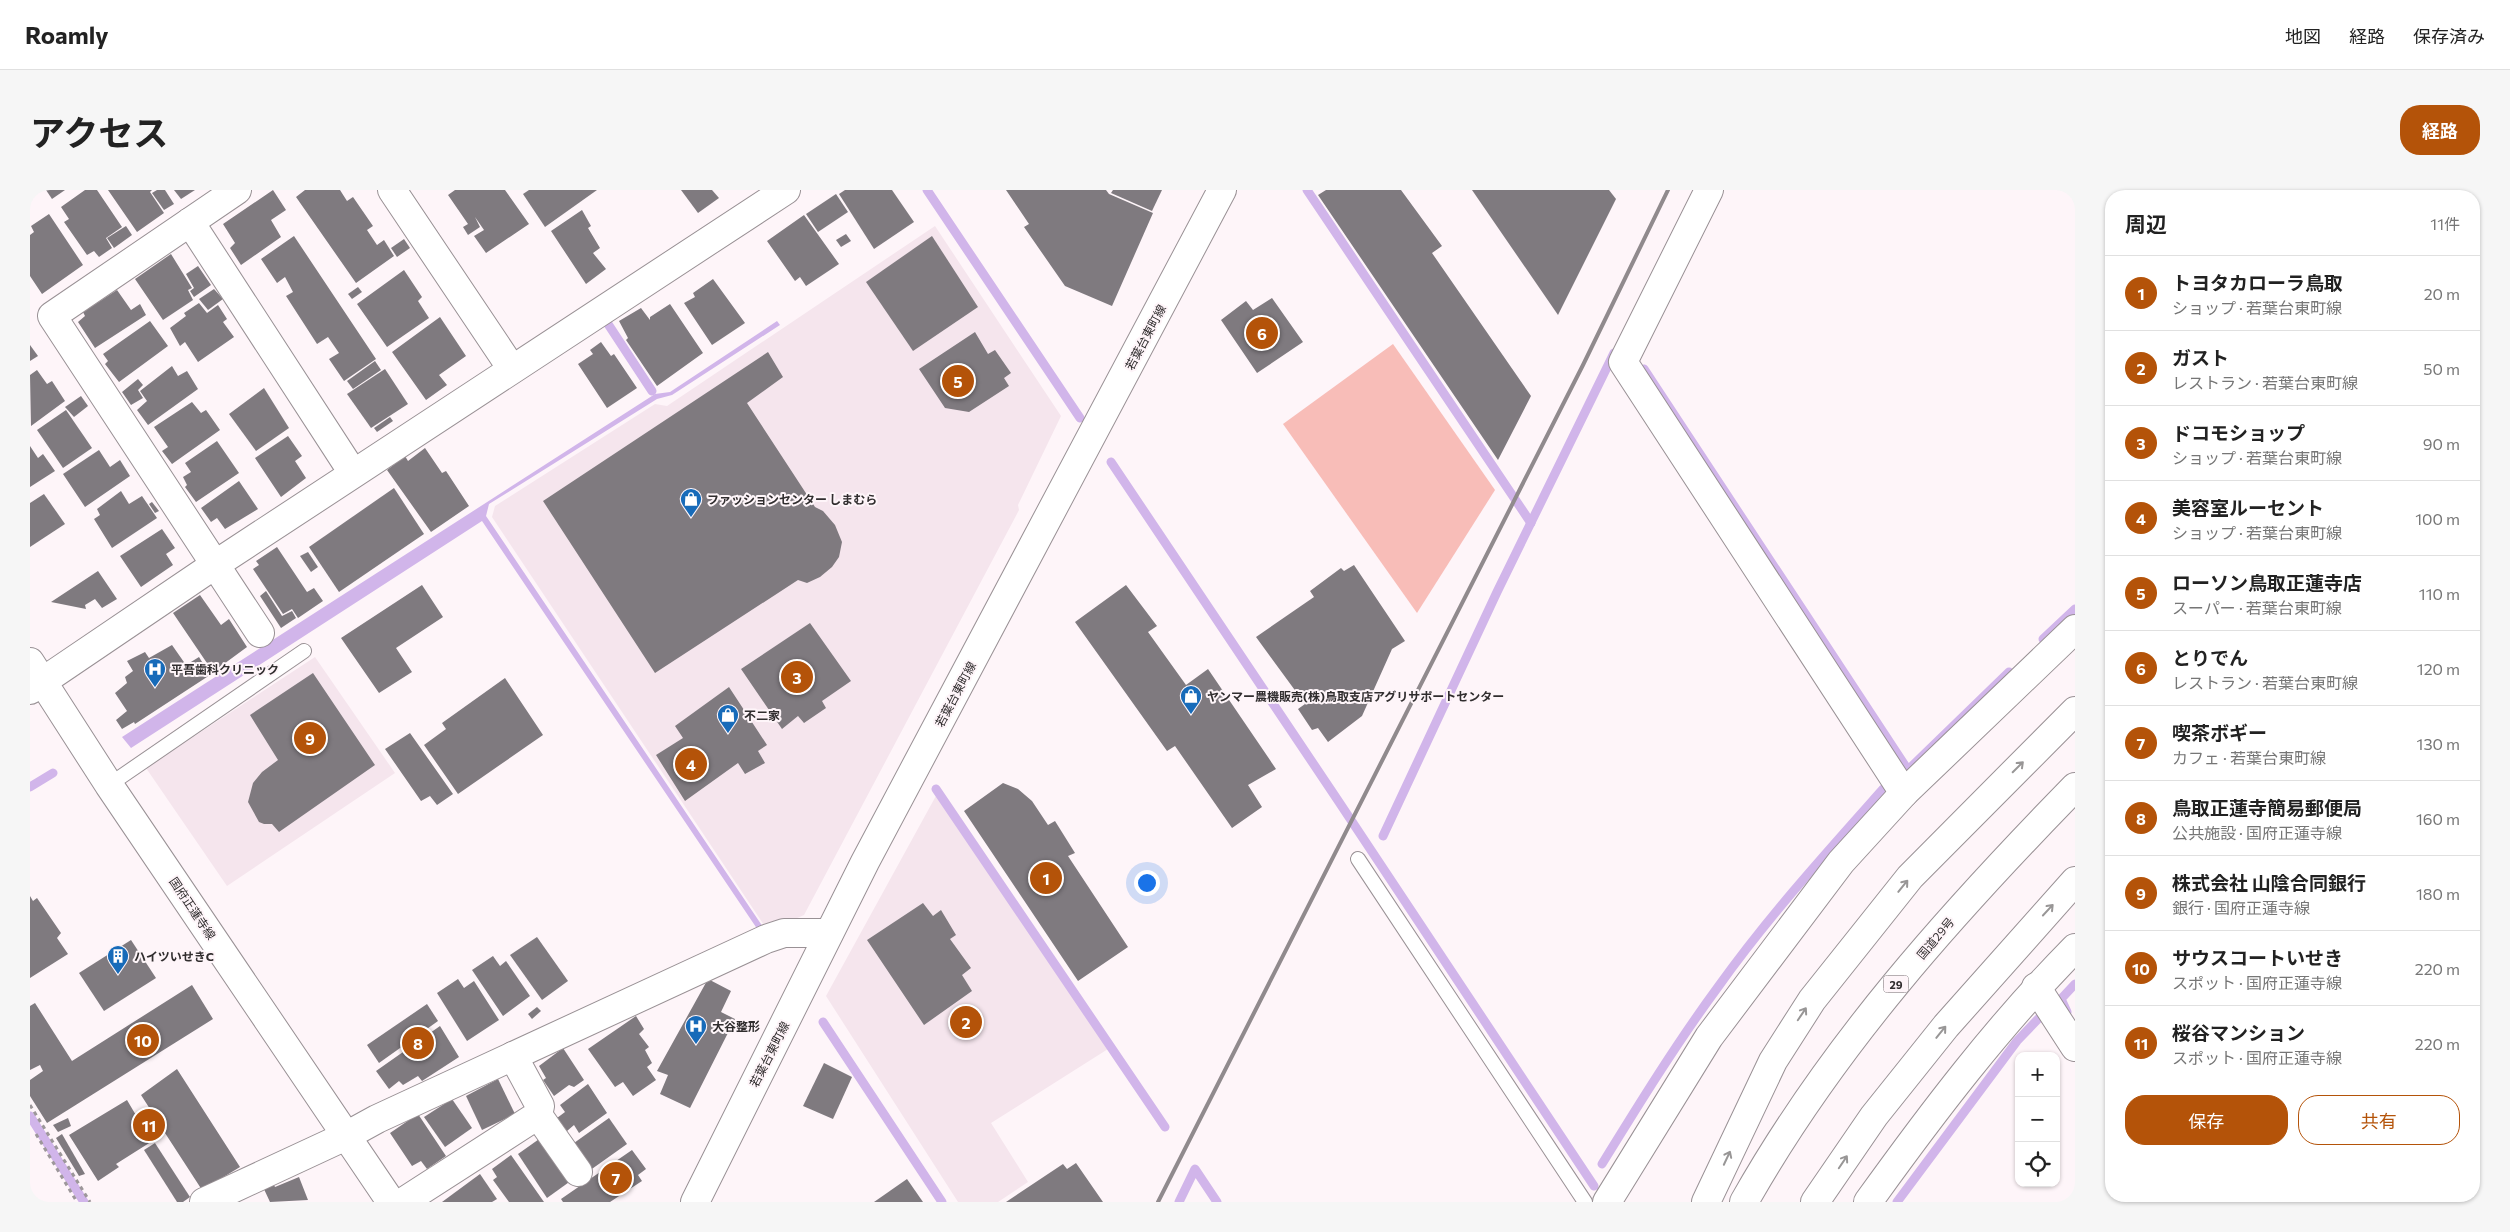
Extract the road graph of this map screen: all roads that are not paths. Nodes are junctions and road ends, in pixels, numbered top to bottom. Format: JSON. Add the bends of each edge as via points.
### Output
{"nodes":[{"id":1,"x":237,"y":190,"type":"edge"},
{"id":2,"x":392,"y":190,"type":"edge"},
{"id":3,"x":786,"y":190,"type":"edge"},
{"id":4,"x":1222,"y":190,"type":"edge"},
{"id":5,"x":1709,"y":190,"type":"edge"},
{"id":6,"x":190,"y":222,"type":"junction"},
{"id":7,"x":512,"y":370,"type":"junction"},
{"id":8,"x":353,"y":474,"type":"junction"},
{"id":9,"x":216,"y":564,"type":"junction"},
{"id":10,"x":2075,"y":628,"type":"edge"},
{"id":11,"x":260,"y":632,"type":"dead end"},
{"id":12,"x":304,"y":651,"type":"dead end"},
{"id":13,"x":34,"y":678,"type":"edge"},
{"id":14,"x":2075,"y":711,"type":"edge"},
{"id":15,"x":109,"y":785,"type":"junction"},
{"id":16,"x":2075,"y":786,"type":"edge"},
{"id":17,"x":1904,"y":793,"type":"junction"},
{"id":18,"x":1358,"y":859,"type":"dead end"},
{"id":19,"x":2072,"y":884,"type":"edge"},
{"id":20,"x":829,"y":933,"type":"junction"},
{"id":21,"x":2075,"y":948,"type":"edge"},
{"id":22,"x":2036,"y":988,"type":"junction"},
{"id":23,"x":2075,"y":1047,"type":"edge"},
{"id":24,"x":513,"y":1056,"type":"junction"},
{"id":25,"x":538,"y":1115,"type":"junction"},
{"id":26,"x":346,"y":1136,"type":"junction"},
{"id":27,"x":578,"y":1172,"type":"dead end"},
{"id":28,"x":1619,"y":1196,"type":"edge"},
{"id":29,"x":204,"y":1202,"type":"edge"},
{"id":30,"x":391,"y":1202,"type":"edge"},
{"id":31,"x":404,"y":1202,"type":"edge"},
{"id":32,"x":695,"y":1202,"type":"edge"},
{"id":33,"x":1585,"y":1202,"type":"edge"},
{"id":34,"x":1706,"y":1202,"type":"edge"},
{"id":35,"x":1744,"y":1202,"type":"edge"},
{"id":36,"x":1815,"y":1202,"type":"edge"},
{"id":37,"x":1868,"y":1202,"type":"edge"}],
"edges":[{"from":1,"to":6,"type":"main road"},
{"from":2,"to":7,"type":"main road"},
{"from":3,"to":7,"type":"main road"},
{"from":4,"to":20,"type":"main road","name":"若葉台東町線"},
{"from":5,"to":17,"type":"main road","via":[[1623,362]]},
{"from":6,"to":8,"type":"main road"},
{"from":6,"to":9,"type":"main road","via":[[52,316]]},
{"from":7,"to":8,"type":"main road"},
{"from":8,"to":9,"type":"main road"},
{"from":9,"to":11,"type":"main road"},
{"from":9,"to":13,"type":"main road"},
{"from":10,"to":17,"type":"main road"},
{"from":12,"to":15,"type":"lane"},
{"from":13,"to":15,"type":"main road","name":"国府正蓮寺線"},
{"from":34,"to":14,"type":"main road","one_way":true,"via":[[1772,1061],[1812,1000],[1910,877]]},
{"from":15,"to":26,"type":"main road","name":"国府正蓮寺線"},
{"from":16,"to":35,"type":"main road","name":"国道29号","number":"29","via":[[1955,913],[1860,1028],[1803,1105]]},
{"from":17,"to":28,"type":"main road","via":[[1842,862],[1709,1037]]},
{"from":18,"to":33,"type":"lane"},
{"from":36,"to":19,"type":"main road","one_way":true,"via":[[1874,1116],[1946,1026]]},
{"from":20,"to":24,"type":"main road","via":[[784,933],[766,939]]},
{"from":20,"to":32,"type":"main road","name":"若葉台東町線"},
{"from":21,"to":22,"type":"main road"},
{"from":22,"to":23,"type":"main road"},
{"from":22,"to":37,"type":"main road","via":[[1927,1119]]},
{"from":24,"to":25,"type":"main road","via":[[540,1106]]},
{"from":24,"to":26,"type":"main road"},
{"from":25,"to":27,"type":"main road"},
{"from":25,"to":31,"type":"main road"},
{"from":26,"to":29,"type":"main road"},
{"from":26,"to":30,"type":"main road","name":"国府正蓮寺線"}]}
